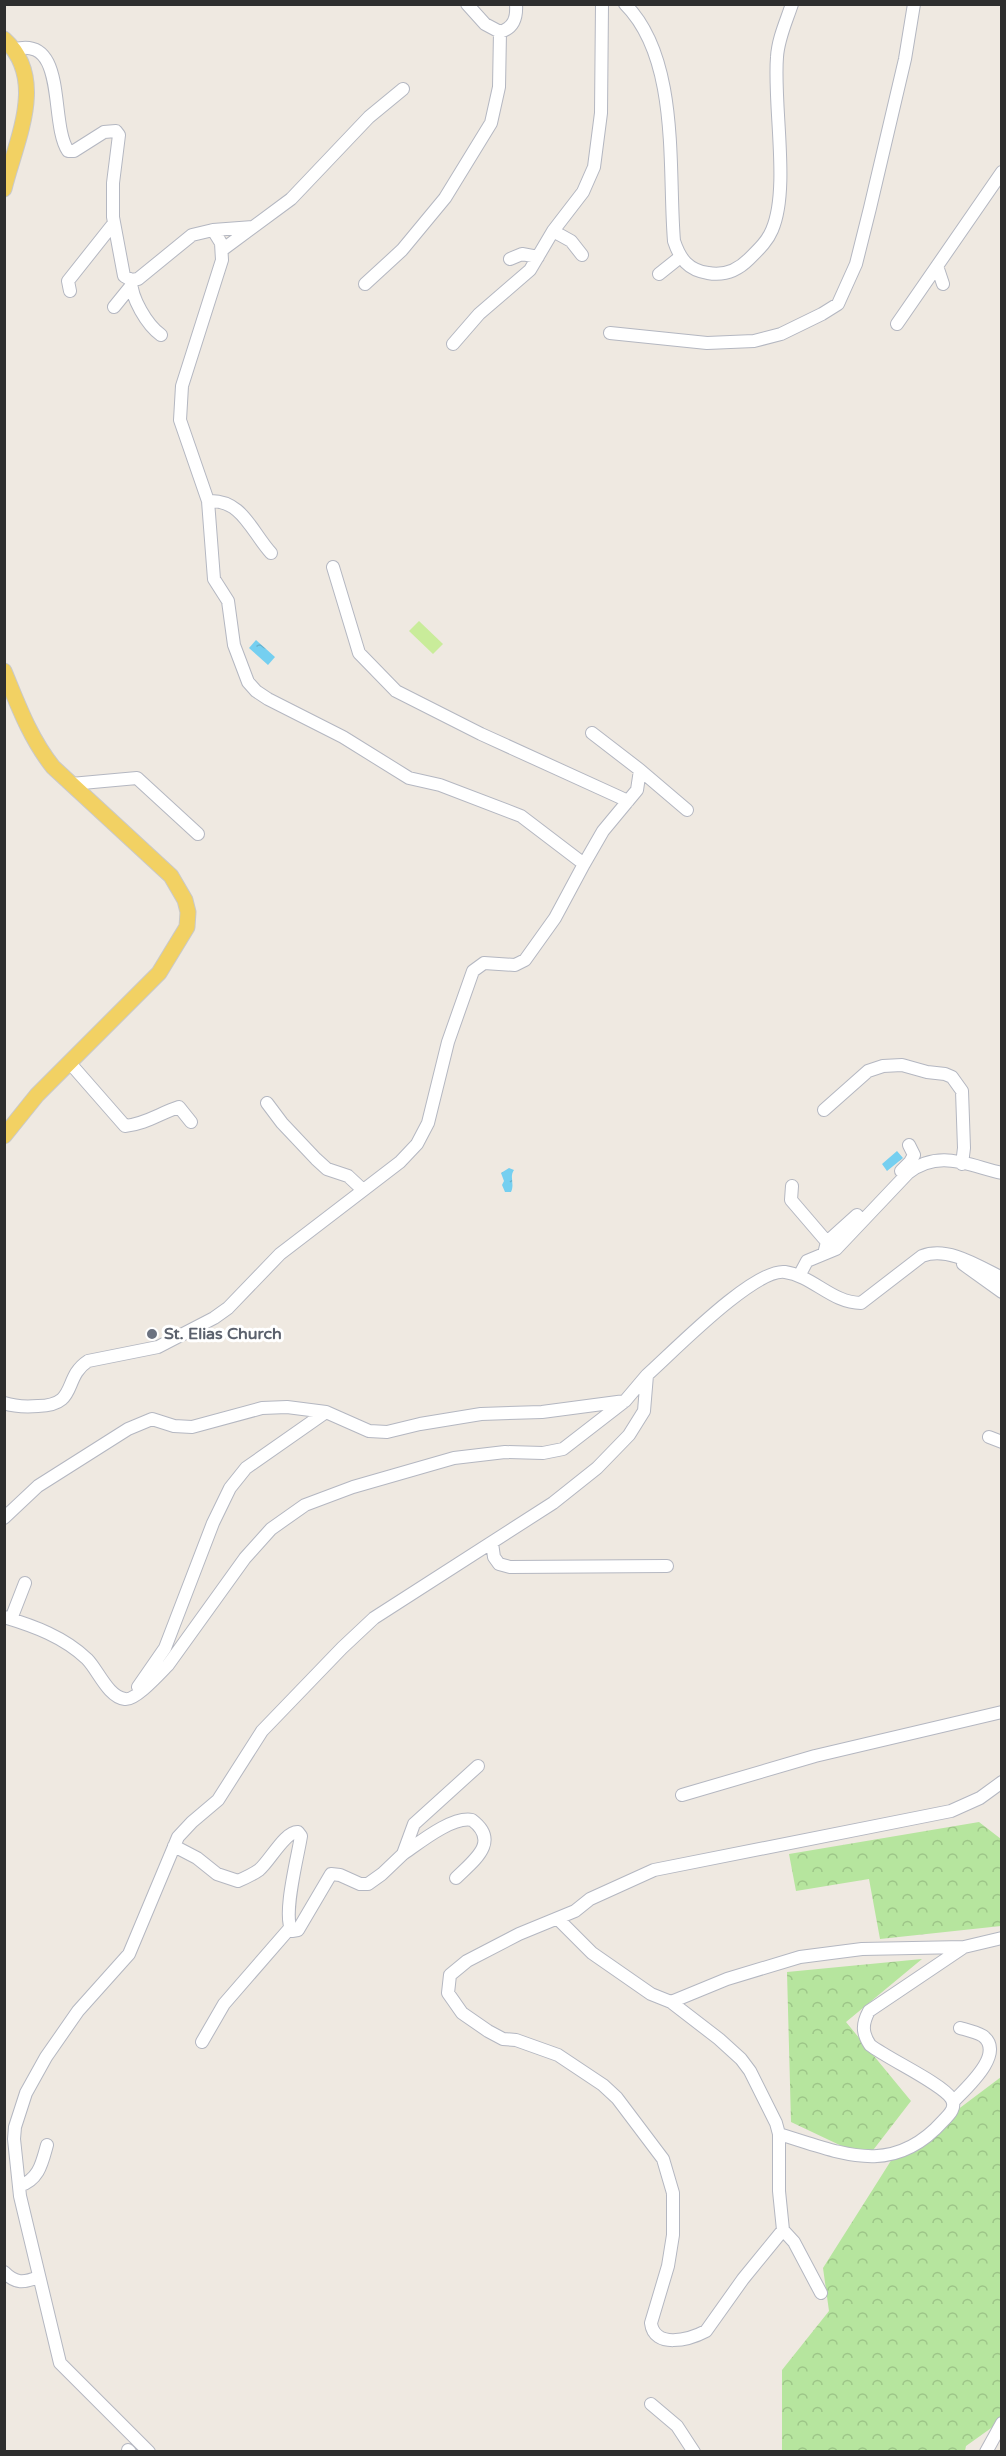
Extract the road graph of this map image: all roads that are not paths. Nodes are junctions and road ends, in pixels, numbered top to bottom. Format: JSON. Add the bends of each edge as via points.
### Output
{"nodes":[{"id":1,"x":467,"y":4,"type":"edge"},
{"id":2,"x":516,"y":4,"type":"edge"},
{"id":3,"x":602,"y":4,"type":"edge"},
{"id":4,"x":625,"y":4,"type":"edge"},
{"id":5,"x":792,"y":4,"type":"edge"},
{"id":6,"x":914,"y":4,"type":"edge"},
{"id":7,"x":500,"y":32,"type":"junction"},
{"id":8,"x":10,"y":44,"type":"edge"},
{"id":9,"x":404,"y":89,"type":"dead end"},
{"id":10,"x":1002,"y":172,"type":"edge"},
{"id":11,"x":4,"y":189,"type":"edge"},
{"id":12,"x":114,"y":223,"type":"junction"},
{"id":13,"x":253,"y":226,"type":"junction"},
{"id":14,"x":213,"y":230,"type":"junction"},
{"id":15,"x":553,"y":231,"type":"junction"},
{"id":16,"x":222,"y":250,"type":"junction"},
{"id":17,"x":582,"y":255,"type":"dead end"},
{"id":18,"x":538,"y":257,"type":"junction"},
{"id":19,"x":680,"y":258,"type":"junction"},
{"id":20,"x":510,"y":259,"type":"dead end"},
{"id":21,"x":937,"y":266,"type":"junction"},
{"id":22,"x":659,"y":273,"type":"dead end"},
{"id":23,"x":131,"y":283,"type":"junction"},
{"id":24,"x":365,"y":284,"type":"dead end"},
{"id":25,"x":944,"y":284,"type":"dead end"},
{"id":26,"x":70,"y":291,"type":"dead end"},
{"id":27,"x":114,"y":307,"type":"dead end"},
{"id":28,"x":897,"y":324,"type":"dead end"},
{"id":29,"x":610,"y":333,"type":"dead end"},
{"id":30,"x":161,"y":335,"type":"dead end"},
{"id":31,"x":453,"y":345,"type":"dead end"},
{"id":32,"x":208,"y":501,"type":"junction"},
{"id":33,"x":271,"y":554,"type":"dead end"},
{"id":34,"x":333,"y":567,"type":"dead end"},
{"id":35,"x":4,"y":671,"type":"edge"},
{"id":36,"x":592,"y":734,"type":"dead end"},
{"id":37,"x":640,"y":770,"type":"junction"},
{"id":38,"x":71,"y":784,"type":"junction"},
{"id":39,"x":628,"y":801,"type":"junction"},
{"id":40,"x":687,"y":810,"type":"dead end"},
{"id":41,"x":198,"y":834,"type":"dead end"},
{"id":42,"x":584,"y":864,"type":"junction"},
{"id":43,"x":69,"y":1062,"type":"junction"},
{"id":44,"x":267,"y":1103,"type":"dead end"},
{"id":45,"x":824,"y":1110,"type":"dead end"},
{"id":46,"x":191,"y":1122,"type":"dead end"},
{"id":47,"x":4,"y":1136,"type":"edge"},
{"id":48,"x":909,"y":1145,"type":"dead end"},
{"id":49,"x":962,"y":1164,"type":"junction"},
{"id":50,"x":1002,"y":1173,"type":"edge"},
{"id":51,"x":792,"y":1186,"type":"dead end"},
{"id":52,"x":363,"y":1190,"type":"junction"},
{"id":53,"x":825,"y":1248,"type":"junction"},
{"id":54,"x":958,"y":1259,"type":"junction"},
{"id":55,"x":799,"y":1276,"type":"junction"},
{"id":56,"x":1002,"y":1278,"type":"edge"},
{"id":57,"x":1002,"y":1292,"type":"edge"},
{"id":58,"x":647,"y":1375,"type":"junction"},
{"id":59,"x":625,"y":1401,"type":"junction"},
{"id":60,"x":4,"y":1403,"type":"edge"},
{"id":61,"x":326,"y":1412,"type":"junction"},
{"id":62,"x":989,"y":1437,"type":"dead end"},
{"id":63,"x":1002,"y":1443,"type":"edge"},
{"id":64,"x":4,"y":1518,"type":"edge"},
{"id":65,"x":492,"y":1543,"type":"junction"},
{"id":66,"x":667,"y":1566,"type":"dead end"},
{"id":67,"x":25,"y":1583,"type":"dead end"},
{"id":68,"x":8,"y":1618,"type":"edge"},
{"id":69,"x":129,"y":1700,"type":"junction"},
{"id":70,"x":1002,"y":1712,"type":"edge"},
{"id":71,"x":478,"y":1766,"type":"dead end"},
{"id":72,"x":1002,"y":1782,"type":"edge"},
{"id":73,"x":682,"y":1795,"type":"dead end"},
{"id":74,"x":467,"y":1819,"type":"junction"},
{"id":75,"x":453,"y":1834,"type":"dead end"},
{"id":76,"x":174,"y":1846,"type":"junction"},
{"id":77,"x":403,"y":1854,"type":"junction"},
{"id":78,"x":456,"y":1878,"type":"dead end"},
{"id":79,"x":558,"y":1919,"type":"junction"},
{"id":80,"x":290,"y":1928,"type":"junction"},
{"id":81,"x":1002,"y":1938,"type":"edge"},
{"id":82,"x":964,"y":1947,"type":"junction"},
{"id":83,"x":671,"y":2002,"type":"junction"},
{"id":84,"x":960,"y":2028,"type":"dead end"},
{"id":85,"x":202,"y":2042,"type":"dead end"},
{"id":86,"x":953,"y":2102,"type":"junction"},
{"id":87,"x":779,"y":2134,"type":"junction"},
{"id":88,"x":46,"y":2145,"type":"dead end"},
{"id":89,"x":19,"y":2186,"type":"junction"},
{"id":90,"x":783,"y":2230,"type":"junction"},
{"id":91,"x":4,"y":2272,"type":"edge"},
{"id":92,"x":38,"y":2277,"type":"junction"},
{"id":93,"x":821,"y":2293,"type":"dead end"},
{"id":94,"x":651,"y":2404,"type":"dead end"},
{"id":95,"x":1002,"y":2423,"type":"edge"},
{"id":96,"x":149,"y":2451,"type":"edge"},
{"id":97,"x":694,"y":2451,"type":"edge"},
{"id":98,"x":986,"y":2451,"type":"edge"}],
"edges":[{"from":1,"to":7,"type":"street","via":[[485,24]]},
{"from":2,"to":7,"type":"street","via":[[512,26]]},
{"from":3,"to":15,"type":"street","via":[[601,113],[594,167],[583,192]]},
{"from":4,"to":19,"type":"street","via":[[650,41],[660,71],[674,241]]},
{"from":5,"to":19,"type":"street","via":[[777,54],[780,183],[772,230],[761,247],[729,273],[708,274],[691,268]]},
{"from":6,"to":29,"type":"street","via":[[905,60],[856,264],[838,304],[781,334],[754,341],[707,343]]},
{"from":7,"to":24,"type":"street","via":[[499,87],[491,123],[445,198],[402,250]]},
{"from":8,"to":11,"type":"main road","via":[[23,62],[27,94]]},
{"from":8,"to":12,"type":"street","via":[[35,48],[45,54],[51,65],[57,117],[68,151],[104,132],[116,131],[119,135],[112,198]]},
{"from":9,"to":13,"type":"street","via":[[369,117],[291,198]]},
{"from":10,"to":21,"type":"street"},
{"from":12,"to":23,"type":"street","via":[[122,271]]},
{"from":12,"to":26,"type":"street","via":[[68,281]]},
{"from":13,"to":14,"type":"street"},
{"from":13,"to":16,"type":"street"},
{"from":14,"to":16,"type":"street"},
{"from":14,"to":23,"type":"street","via":[[192,235]]},
{"from":15,"to":17,"type":"street","via":[[571,241]]},
{"from":15,"to":18,"type":"street"},
{"from":16,"to":32,"type":"street","via":[[182,386],[179,411]]},
{"from":18,"to":20,"type":"street","via":[[522,254]]},
{"from":18,"to":31,"type":"street","via":[[530,270],[479,314]]},
{"from":19,"to":22,"type":"street"},
{"from":21,"to":25,"type":"street"},
{"from":21,"to":28,"type":"street"},
{"from":23,"to":27,"type":"street"},
{"from":23,"to":30,"type":"street","via":[[153,329]]},
{"from":32,"to":33,"type":"street","via":[[218,500],[242,513]]},
{"from":32,"to":42,"type":"street","via":[[214,579],[228,601],[234,645],[248,682],[256,691],[343,737],[409,778],[440,785],[521,816]]},
{"from":34,"to":39,"type":"street","via":[[360,653],[396,691]]},
{"from":35,"to":38,"type":"main road","via":[[29,733],[53,767]]},
{"from":36,"to":37,"type":"street"},
{"from":37,"to":39,"type":"street","via":[[637,790]]},
{"from":37,"to":40,"type":"street"},
{"from":38,"to":41,"type":"street","via":[[137,778]]},
{"from":38,"to":43,"type":"main road","via":[[171,876],[181,890],[188,912],[187,927],[159,973]]},
{"from":39,"to":42,"type":"street","via":[[603,831]]},
{"from":42,"to":52,"type":"street","via":[[555,918],[525,960],[515,965],[484,963],[473,971],[451,1031],[433,1110],[423,1134],[400,1162]]},
{"from":43,"to":46,"type":"street","via":[[125,1126],[139,1125],[179,1107]]},
{"from":43,"to":47,"type":"main road"},
{"from":44,"to":52,"type":"street","via":[[327,1169],[348,1176]]},
{"from":45,"to":49,"type":"street","via":[[868,1071],[883,1066],[903,1065],[945,1074],[962,1090]]},
{"from":48,"to":53,"type":"street","via":[[914,1155],[910,1162]]},
{"from":49,"to":50,"type":"street"},
{"from":49,"to":53,"type":"street","via":[[937,1159],[919,1164],[836,1249]]},
{"from":51,"to":53,"type":"street","via":[[791,1200]]},
{"from":52,"to":60,"type":"street","via":[[274,1259],[214,1318],[150,1350],[88,1361],[57,1404],[23,1407]]},
{"from":53,"to":55,"type":"street","via":[[807,1261]]},
{"from":54,"to":55,"type":"street","via":[[944,1252],[922,1256],[861,1303],[849,1303]]},
{"from":54,"to":56,"type":"street"},
{"from":54,"to":57,"type":"street"},
{"from":55,"to":58,"type":"street","via":[[774,1273],[745,1288]]},
{"from":58,"to":59,"type":"street"},
{"from":58,"to":65,"type":"street","via":[[644,1411],[629,1435],[568,1492]]},
{"from":59,"to":61,"type":"street","via":[[542,1412],[481,1414],[378,1432]]},
{"from":59,"to":69,"type":"street","via":[[563,1449],[453,1458],[353,1487],[304,1506],[271,1530],[245,1558],[168,1665]]},
{"from":61,"to":64,"type":"street","via":[[272,1407],[192,1427],[152,1419],[141,1422],[38,1486]]},
{"from":61,"to":69,"type":"street","via":[[246,1468],[230,1488],[165,1648]]},
{"from":62,"to":63,"type":"street"},
{"from":65,"to":66,"type":"street","via":[[499,1564],[510,1567]]},
{"from":65,"to":76,"type":"street","via":[[375,1618],[342,1648],[262,1731],[219,1800],[182,1832]]},
{"from":67,"to":68,"type":"street"},
{"from":68,"to":69,"type":"street","via":[[47,1632],[78,1651],[115,1695]]},
{"from":70,"to":73,"type":"street","via":[[815,1756]]},
{"from":71,"to":77,"type":"street","via":[[414,1824]]},
{"from":72,"to":79,"type":"street","via":[[980,1798],[951,1811],[654,1870],[590,1899]]},
{"from":74,"to":75,"type":"street"},
{"from":74,"to":77,"type":"street","via":[[455,1822]]},
{"from":74,"to":78,"type":"street","via":[[481,1829],[484,1844],[481,1853]]},
{"from":76,"to":80,"type":"street","via":[[217,1874],[238,1881],[256,1873],[286,1836],[298,1832],[302,1836]]},
{"from":76,"to":89,"type":"street","via":[[129,1954],[78,2010],[26,2093],[14,2139]]},
{"from":77,"to":80,"type":"street","via":[[368,1884],[331,1874],[298,1930]]},
{"from":79,"to":83,"type":"street","via":[[592,1953],[651,1994]]},
{"from":79,"to":90,"type":"street","via":[[519,1934],[458,1966],[450,1975],[448,1993],[462,2013],[488,2031],[502,2039],[558,2055],[603,2085],[663,2159],[673,2193],[674,2213],[668,2266],[651,2323],[656,2337],[672,2340],[706,2331]]},
{"from":80,"to":85,"type":"street","via":[[224,2004]]},
{"from":81,"to":82,"type":"street"},
{"from":82,"to":83,"type":"street","via":[[862,1949],[800,1957],[727,1979]]},
{"from":82,"to":86,"type":"street","via":[[875,2007],[864,2019],[863,2028],[870,2045],[941,2089]]},
{"from":83,"to":87,"type":"street","via":[[741,2059]]},
{"from":84,"to":86,"type":"street","via":[[982,2036],[991,2050],[986,2067]]},
{"from":86,"to":87,"type":"street","via":[[951,2112],[923,2140],[889,2156],[852,2156]]},
{"from":87,"to":90,"type":"street"},
{"from":88,"to":89,"type":"street","via":[[35,2178]]},
{"from":89,"to":92,"type":"street"},
{"from":90,"to":93,"type":"street","via":[[794,2242]]},
{"from":91,"to":92,"type":"street","via":[[18,2282]]},
{"from":92,"to":96,"type":"street","via":[[60,2363]]},
{"from":94,"to":97,"type":"street","via":[[676,2426]]},
{"from":95,"to":98,"type":"street"}]}
